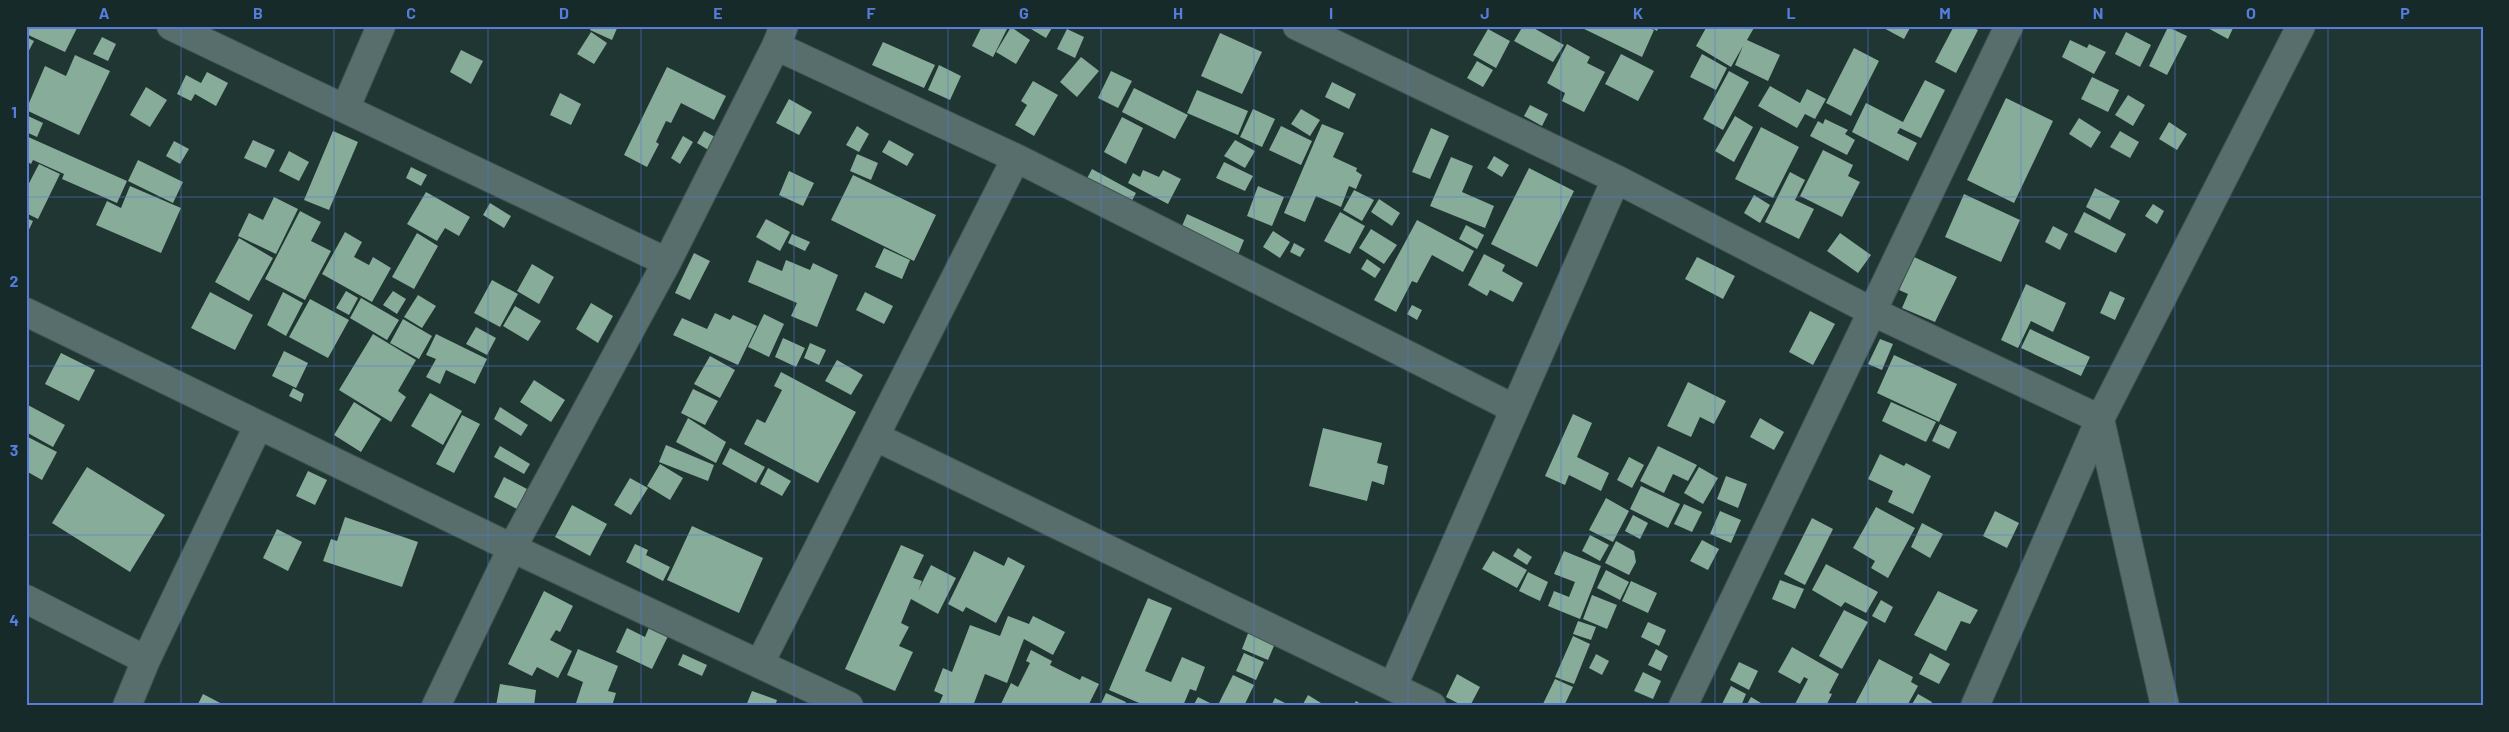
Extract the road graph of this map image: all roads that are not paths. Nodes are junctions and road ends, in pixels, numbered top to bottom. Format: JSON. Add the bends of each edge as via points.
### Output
{"nodes":[{"id":1,"x":172,"y":26,"type":"edge"},
{"id":2,"x":381,"y":26,"type":"edge"},
{"id":3,"x":1297,"y":26,"type":"edge"},
{"id":4,"x":2008,"y":26,"type":"edge"},
{"id":5,"x":2301,"y":26,"type":"edge"},
{"id":6,"x":780,"y":36,"type":"edge"},
{"id":7,"x":346,"y":107,"type":"junction"},
{"id":8,"x":1016,"y":158,"type":"junction"},
{"id":9,"x":1616,"y":179,"type":"junction"},
{"id":10,"x":667,"y":262,"type":"junction"},
{"id":11,"x":1871,"y":311,"type":"junction"},
{"id":12,"x":26,"y":312,"type":"edge"},
{"id":13,"x":1514,"y":408,"type":"junction"},
{"id":14,"x":2100,"y":419,"type":"junction"},
{"id":15,"x":258,"y":426,"type":"junction"},
{"id":16,"x":876,"y":437,"type":"junction"},
{"id":17,"x":512,"y":548,"type":"junction"},
{"id":18,"x":26,"y":599,"type":"edge"},
{"id":19,"x":146,"y":660,"type":"junction"},
{"id":20,"x":760,"y":663,"type":"junction"},
{"id":21,"x":1393,"y":686,"type":"junction"},
{"id":22,"x":127,"y":706,"type":"edge"},
{"id":23,"x":436,"y":706,"type":"edge"},
{"id":24,"x":849,"y":706,"type":"edge"},
{"id":25,"x":1432,"y":706,"type":"edge"},
{"id":26,"x":1683,"y":706,"type":"edge"},
{"id":27,"x":1974,"y":706,"type":"edge"},
{"id":28,"x":2165,"y":706,"type":"edge"}],
"edges":[{"from":1,"to":7,"type":"street"},
{"from":2,"to":7,"type":"street"},
{"from":3,"to":9,"type":"street"},
{"from":4,"to":11,"type":"street"},
{"from":5,"to":14,"type":"street"},
{"from":6,"to":8,"type":"street"},
{"from":6,"to":10,"type":"street"},
{"from":7,"to":10,"type":"street"},
{"from":8,"to":13,"type":"street"},
{"from":8,"to":16,"type":"street"},
{"from":9,"to":11,"type":"street"},
{"from":9,"to":13,"type":"street"},
{"from":10,"to":17,"type":"street"},
{"from":11,"to":14,"type":"street"},
{"from":11,"to":26,"type":"street"},
{"from":12,"to":15,"type":"street"},
{"from":13,"to":21,"type":"street"},
{"from":14,"to":27,"type":"street"},
{"from":14,"to":28,"type":"street"},
{"from":15,"to":17,"type":"street"},
{"from":15,"to":19,"type":"street"},
{"from":16,"to":20,"type":"street"},
{"from":16,"to":21,"type":"street"},
{"from":17,"to":20,"type":"street"},
{"from":17,"to":23,"type":"street"},
{"from":18,"to":19,"type":"street"},
{"from":19,"to":22,"type":"street"},
{"from":20,"to":24,"type":"street"},
{"from":21,"to":25,"type":"street"}]}
